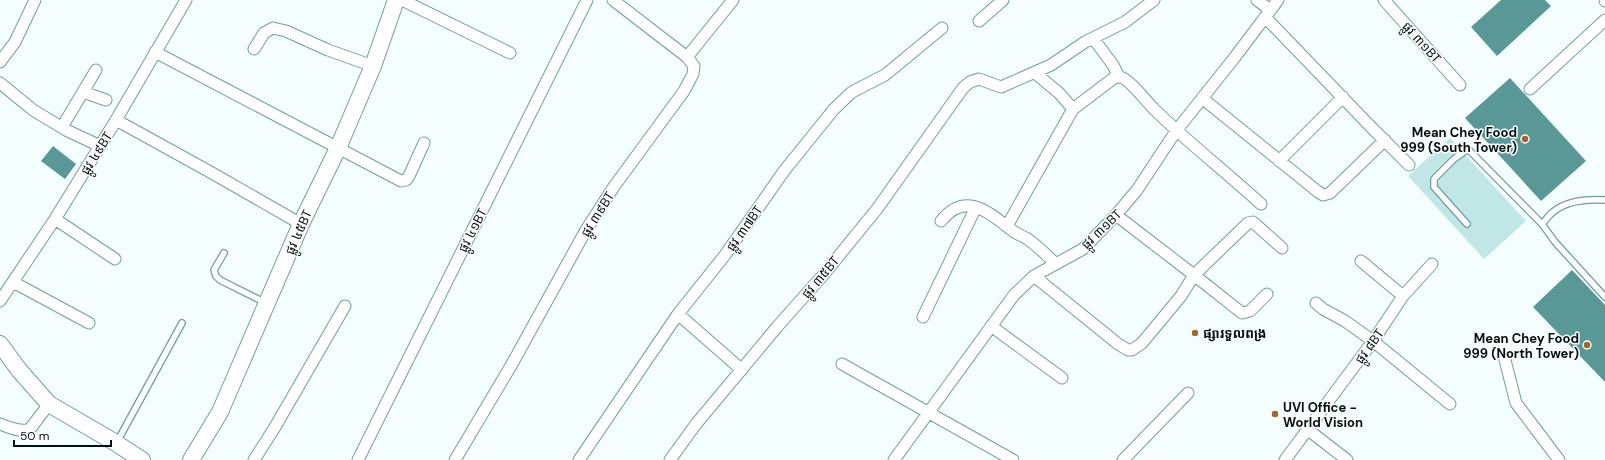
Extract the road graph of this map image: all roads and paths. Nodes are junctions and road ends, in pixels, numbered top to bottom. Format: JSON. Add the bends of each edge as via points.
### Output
{"nodes":[{"id":1,"x":35,"y":0,"type":"edge"},
{"id":2,"x":186,"y":0,"type":"edge"},
{"id":3,"x":396,"y":0,"type":"edge"},
{"id":4,"x":402,"y":0,"type":"edge"},
{"id":5,"x":587,"y":0,"type":"edge"},
{"id":6,"x":612,"y":0,"type":"edge"},
{"id":7,"x":733,"y":0,"type":"edge"},
{"id":8,"x":1003,"y":0,"type":"edge"},
{"id":9,"x":1154,"y":0,"type":"edge"},
{"id":10,"x":1257,"y":0,"type":"edge"},
{"id":11,"x":1278,"y":0,"type":"edge"},
{"id":12,"x":1384,"y":0,"type":"edge"},
{"id":13,"x":1267,"y":14,"type":"junction"},
{"id":14,"x":1605,"y":20,"type":"edge"},
{"id":15,"x":979,"y":21,"type":"dead end"},
{"id":16,"x":942,"y":28,"type":"dead end"},
{"id":17,"x":1094,"y":38,"type":"junction"},
{"id":18,"x":254,"y":49,"type":"dead end"},
{"id":19,"x":155,"y":52,"type":"junction"},
{"id":20,"x":510,"y":53,"type":"dead end"},
{"id":21,"x":687,"y":57,"type":"junction"},
{"id":22,"x":0,"y":62,"type":"edge"},
{"id":23,"x":373,"y":66,"type":"junction"},
{"id":24,"x":96,"y":70,"type":"dead end"},
{"id":25,"x":1035,"y":73,"type":"junction"},
{"id":26,"x":1119,"y":77,"type":"junction"},
{"id":27,"x":0,"y":83,"type":"edge"},
{"id":28,"x":1460,"y":85,"type":"dead end"},
{"id":29,"x":1530,"y":89,"type":"dead end"},
{"id":30,"x":83,"y":92,"type":"junction"},
{"id":31,"x":1342,"y":97,"type":"junction"},
{"id":32,"x":1202,"y":98,"type":"junction"},
{"id":33,"x":106,"y":100,"type":"dead end"},
{"id":34,"x":1073,"y":109,"type":"junction"},
{"id":35,"x":116,"y":120,"type":"junction"},
{"id":36,"x":62,"y":127,"type":"junction"},
{"id":37,"x":1176,"y":131,"type":"junction"},
{"id":38,"x":1385,"y":140,"type":"junction"},
{"id":39,"x":424,"y":142,"type":"dead end"},
{"id":40,"x":100,"y":146,"type":"junction"},
{"id":41,"x":338,"y":148,"type":"junction"},
{"id":42,"x":1279,"y":161,"type":"junction"},
{"id":43,"x":1409,"y":165,"type":"dead end"},
{"id":44,"x":1605,"y":200,"type":"edge"},
{"id":45,"x":1261,"y":204,"type":"dead end"},
{"id":46,"x":976,"y":207,"type":"junction"},
{"id":47,"x":1116,"y":216,"type":"junction"},
{"id":48,"x":55,"y":219,"type":"junction"},
{"id":49,"x":941,"y":220,"type":"dead end"},
{"id":50,"x":301,"y":224,"type":"junction"},
{"id":51,"x":1467,"y":224,"type":"dead end"},
{"id":52,"x":1542,"y":224,"type":"junction"},
{"id":53,"x":1007,"y":226,"type":"junction"},
{"id":54,"x":1282,"y":248,"type":"dead end"},
{"id":55,"x":224,"y":253,"type":"dead end"},
{"id":56,"x":116,"y":259,"type":"dead end"},
{"id":57,"x":1361,"y":261,"type":"dead end"},
{"id":58,"x":1055,"y":263,"type":"junction"},
{"id":59,"x":1432,"y":264,"type":"dead end"},
{"id":60,"x":1194,"y":274,"type":"junction"},
{"id":61,"x":1034,"y":276,"type":"junction"},
{"id":62,"x":13,"y":282,"type":"junction"},
{"id":63,"x":1267,"y":294,"type":"dead end"},
{"id":64,"x":1403,"y":296,"type":"junction"},
{"id":65,"x":1605,"y":298,"type":"edge"},
{"id":66,"x":0,"y":301,"type":"edge"},
{"id":67,"x":1316,"y":303,"type":"dead end"},
{"id":68,"x":266,"y":304,"type":"junction"},
{"id":69,"x":345,"y":306,"type":"dead end"},
{"id":70,"x":678,"y":314,"type":"junction"},
{"id":71,"x":923,"y":316,"type":"dead end"},
{"id":72,"x":89,"y":323,"type":"dead end"},
{"id":73,"x":182,"y":323,"type":"dead end"},
{"id":74,"x":990,"y":326,"type":"junction"},
{"id":75,"x":1373,"y":341,"type":"junction"},
{"id":76,"x":0,"y":344,"type":"edge"},
{"id":77,"x":1505,"y":360,"type":"dead end"},
{"id":78,"x":842,"y":364,"type":"dead end"},
{"id":79,"x":742,"y":370,"type":"junction"},
{"id":80,"x":1062,"y":378,"type":"dead end"},
{"id":81,"x":1188,"y":393,"type":"dead end"},
{"id":82,"x":49,"y":404,"type":"junction"},
{"id":83,"x":1450,"y":404,"type":"dead end"},
{"id":84,"x":928,"y":412,"type":"junction"},
{"id":85,"x":0,"y":424,"type":"edge"},
{"id":86,"x":1307,"y":430,"type":"junction"},
{"id":87,"x":116,"y":443,"type":"junction"},
{"id":88,"x":899,"y":458,"type":"edge"},
{"id":89,"x":142,"y":460,"type":"edge"},
{"id":90,"x":191,"y":460,"type":"edge"},
{"id":91,"x":254,"y":460,"type":"edge"},
{"id":92,"x":358,"y":460,"type":"edge"},
{"id":93,"x":455,"y":460,"type":"edge"},
{"id":94,"x":579,"y":460,"type":"edge"},
{"id":95,"x":670,"y":460,"type":"edge"},
{"id":96,"x":1013,"y":460,"type":"edge"},
{"id":97,"x":1123,"y":460,"type":"edge"},
{"id":98,"x":1285,"y":460,"type":"edge"},
{"id":99,"x":1347,"y":460,"type":"edge"},
{"id":100,"x":1559,"y":460,"type":"edge"}],
"edges":[{"from":1,"to":22,"type":"street","via":[[15,42]]},
{"from":2,"to":19,"type":"street","name":"ផ្លូវ ៤៩BT"},
{"from":3,"to":23,"type":"street","name":"ផ្លូវ ៤៥BT"},
{"from":4,"to":20,"type":"street"},
{"from":5,"to":92,"type":"street","name":"ផ្លូវ ៤១BT"},
{"from":6,"to":21,"type":"street"},
{"from":7,"to":21,"type":"street"},
{"from":8,"to":15,"type":"street"},
{"from":9,"to":17,"type":"street","via":[[1125,22]]},
{"from":10,"to":13,"type":"street"},
{"from":11,"to":13,"type":"street","name":"ផ្លូវ ៣១BT"},
{"from":12,"to":28,"type":"street","name":"ផ្លូវ ៣១BT"},
{"from":13,"to":31,"type":"street"},
{"from":13,"to":32,"type":"street","name":"ផ្លូវ ៣១BT"},
{"from":14,"to":29,"type":"street"},
{"from":16,"to":70,"type":"street","name":"ផ្លូវ ៣៧BT","via":[[885,75],[852,92],[834,109],[784,171],[725,255]]},
{"from":17,"to":25,"type":"street"},
{"from":17,"to":26,"type":"street"},
{"from":18,"to":23,"type":"street","via":[[264,33],[273,28]]},
{"from":19,"to":35,"type":"street","name":"ផ្លូវ ៤៩BT"},
{"from":19,"to":41,"type":"street"},
{"from":21,"to":93,"type":"street","name":"ផ្លូវ ៣៩BT","via":[[694,66],[693,74],[684,91],[613,188],[586,230],[512,364]]},
{"from":23,"to":41,"type":"street","name":"ផ្លូវ ៤៥BT"},
{"from":24,"to":30,"type":"street"},
{"from":25,"to":34,"type":"street"},
{"from":25,"to":79,"type":"street","name":"ផ្លូវ ៣៥BT","via":[[1001,87],[979,79],[963,88],[877,209]]},
{"from":26,"to":34,"type":"street","via":[[1114,78]]},
{"from":26,"to":37,"type":"street","via":[[1133,86]]},
{"from":27,"to":36,"type":"street","via":[[33,110]]},
{"from":30,"to":33,"type":"street"},
{"from":30,"to":36,"type":"street"},
{"from":31,"to":38,"type":"street"},
{"from":31,"to":42,"type":"street"},
{"from":32,"to":37,"type":"street","name":"ផ្លូវ ៣១BT"},
{"from":32,"to":42,"type":"street"},
{"from":34,"to":53,"type":"street"},
{"from":35,"to":40,"type":"street","name":"ផ្លូវ ៤៩BT"},
{"from":35,"to":50,"type":"street"},
{"from":36,"to":40,"type":"street"},
{"from":37,"to":45,"type":"street"},
{"from":37,"to":47,"type":"street","name":"ផ្លូវ ៣១BT","via":[[1137,190]]},
{"from":38,"to":42,"type":"street","via":[[1330,193],[1324,195]]},
{"from":38,"to":43,"type":"street"},
{"from":39,"to":41,"type":"street","via":[[409,176],[404,181]]},
{"from":40,"to":48,"type":"street","name":"ផ្លូវ ៤៩BT"},
{"from":41,"to":50,"type":"street","name":"ផ្លូវ ៤៥BT"},
{"from":44,"to":52,"type":"lane","via":[[1593,199],[1566,204],[1553,212]]},
{"from":46,"to":49,"type":"street","via":[[961,206],[948,212]]},
{"from":46,"to":53,"type":"street","via":[[989,212]]},
{"from":46,"to":71,"type":"street"},
{"from":47,"to":58,"type":"street","name":"ផ្លូវ ៣១BT","via":[[1083,249]]},
{"from":47,"to":60,"type":"street"},
{"from":48,"to":56,"type":"street"},
{"from":48,"to":62,"type":"street","name":"ផ្លូវ ៤៩BT"},
{"from":50,"to":68,"type":"street","name":"ផ្លូវ ៤៥BT"},
{"from":51,"to":52,"type":"lane","via":[[1434,187],[1434,179],[1468,149]]},
{"from":52,"to":65,"type":"lane"},
{"from":53,"to":58,"type":"street","via":[[1032,242]]},
{"from":54,"to":60,"type":"street","via":[[1254,222],[1248,223]]},
{"from":55,"to":68,"type":"lane","via":[[214,270],[216,276]]},
{"from":57,"to":64,"type":"street"},
{"from":58,"to":61,"type":"street","name":"ផ្លូវ ៣១BT"},
{"from":59,"to":64,"type":"street","name":"ផ្លូវ ៨BT"},
{"from":60,"to":61,"type":"street","via":[[1181,296],[1142,343],[1132,350],[1118,344]]},
{"from":60,"to":63,"type":"street","via":[[1242,313],[1250,311]]},
{"from":61,"to":74,"type":"street","name":"ផ្លូវ ៣១BT","via":[[1014,294]]},
{"from":62,"to":66,"type":"street","name":"ផ្លូវ ៤៩BT"},
{"from":62,"to":72,"type":"street"},
{"from":64,"to":75,"type":"street","name":"ផ្លូវ ៨BT"},
{"from":67,"to":75,"type":"street"},
{"from":68,"to":90,"type":"street","name":"ផ្លូវ ៤៥BT","via":[[220,412]]},
{"from":69,"to":91,"type":"street"},
{"from":70,"to":79,"type":"street"},
{"from":70,"to":94,"type":"street","name":"ផ្លូវ ៣៧BT"},
{"from":73,"to":87,"type":"lane"},
{"from":74,"to":80,"type":"street"},
{"from":74,"to":84,"type":"street","name":"ផ្លូវ ៣១BT"},
{"from":75,"to":83,"type":"street"},
{"from":75,"to":86,"type":"street","name":"ផ្លូវ ៨BT"},
{"from":76,"to":82,"type":"street"},
{"from":77,"to":100,"type":"street","via":[[1516,404]]},
{"from":78,"to":84,"type":"street"},
{"from":79,"to":95,"type":"street","name":"ផ្លូវ ៣៥BT","via":[[696,424]]},
{"from":81,"to":97,"type":"street"},
{"from":82,"to":85,"type":"street","via":[[30,429],[20,430]]},
{"from":82,"to":87,"type":"street"},
{"from":84,"to":88,"type":"street","name":"ផ្លូវ ៣១BT"},
{"from":84,"to":96,"type":"street"},
{"from":86,"to":98,"type":"street","name":"ផ្លូវ ៨BT"},
{"from":86,"to":99,"type":"street"},
{"from":87,"to":89,"type":"street"}]}
